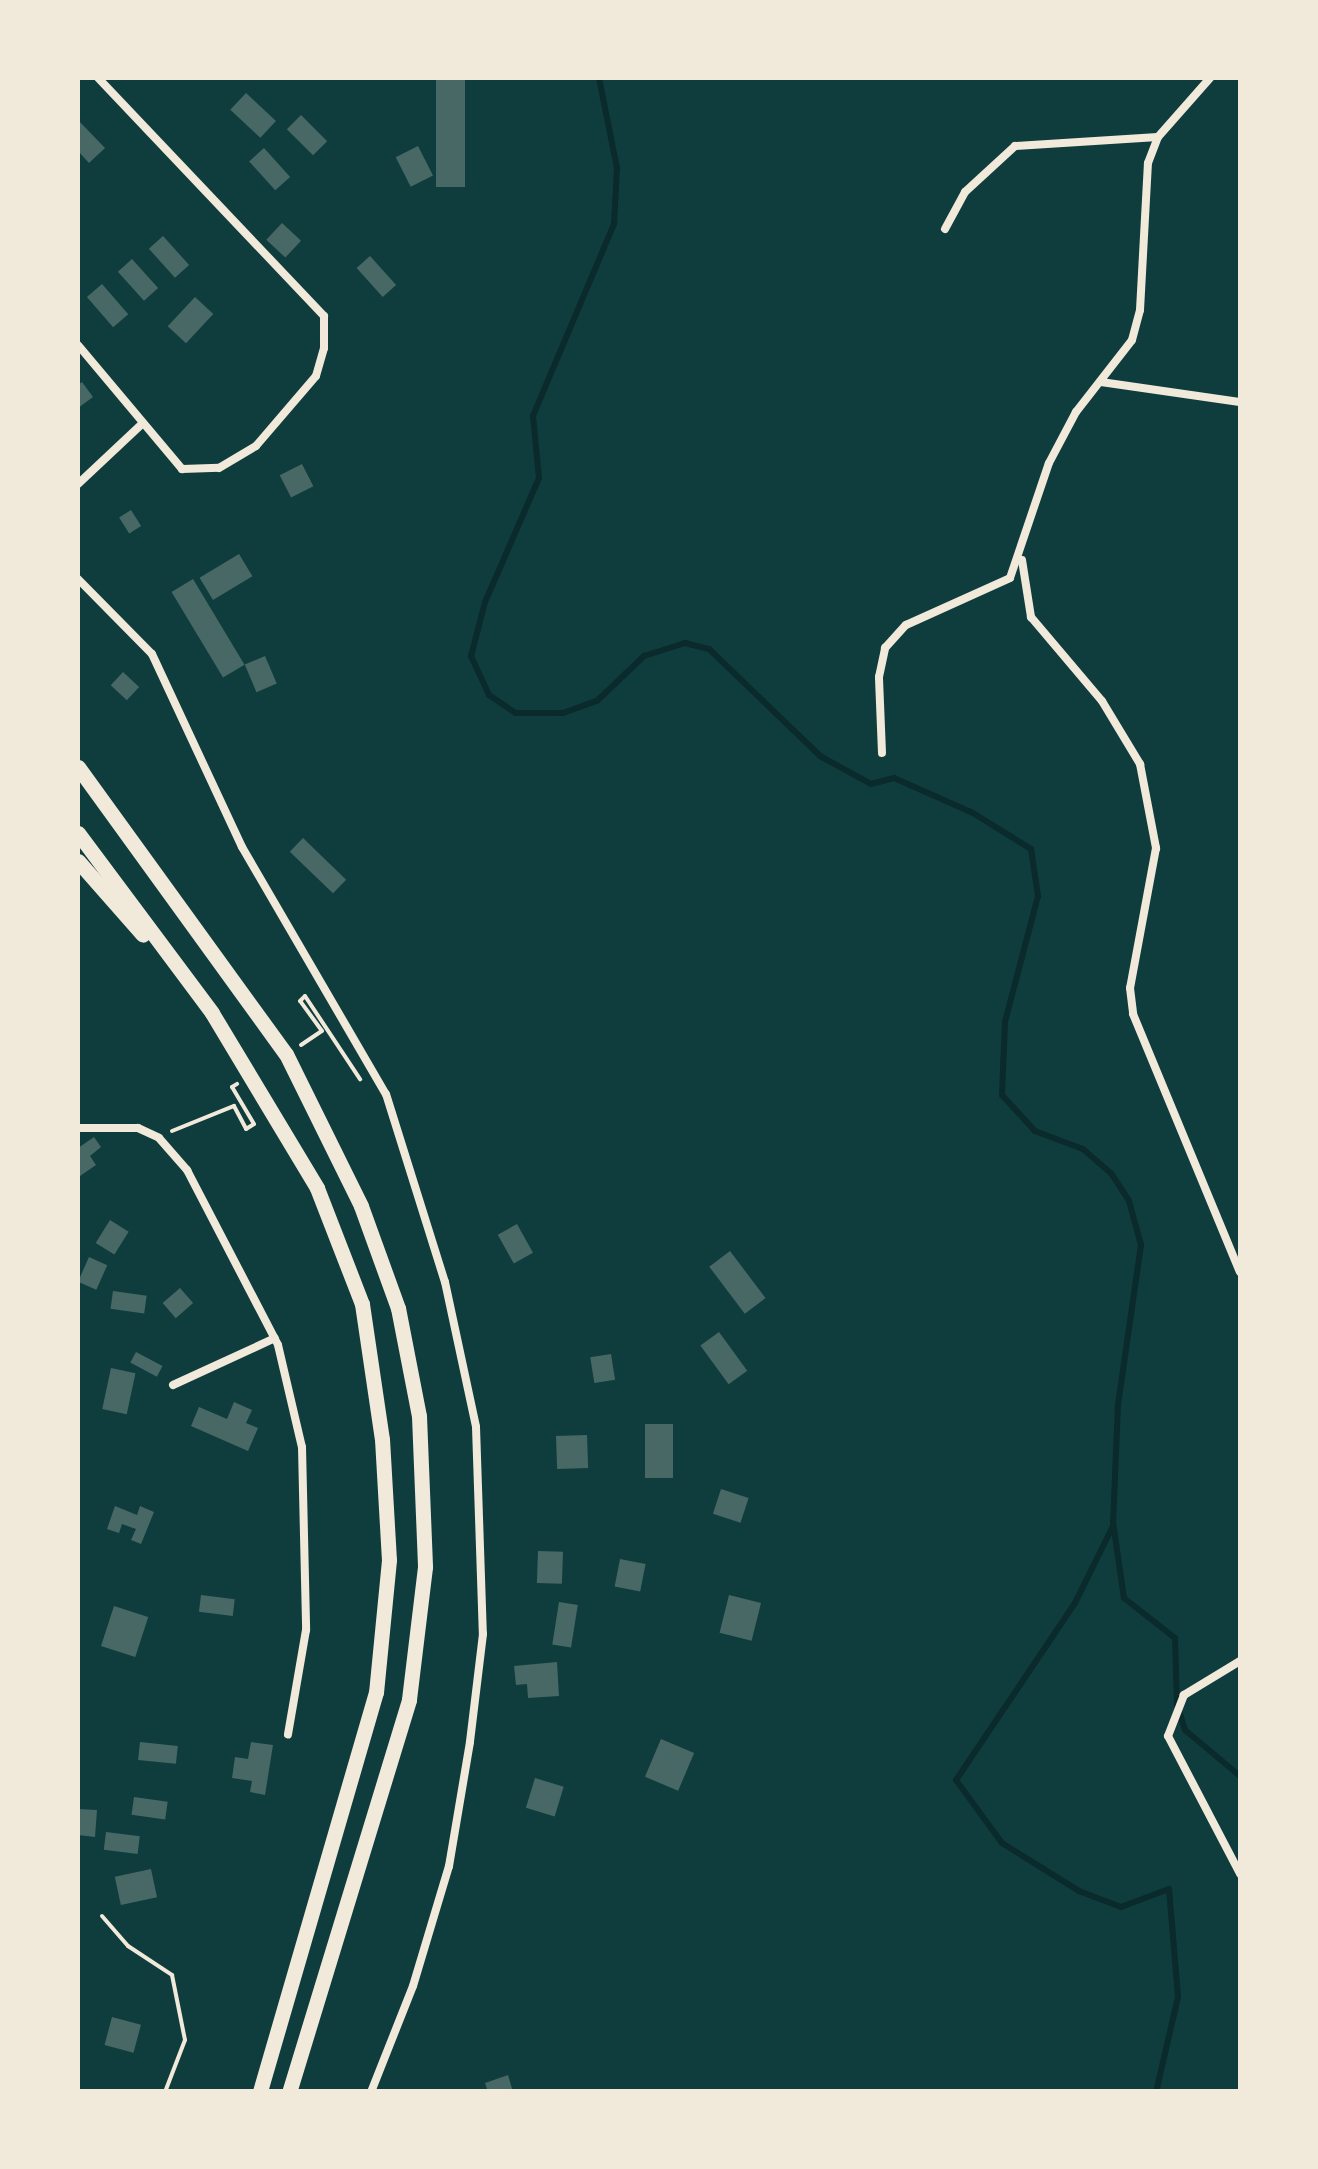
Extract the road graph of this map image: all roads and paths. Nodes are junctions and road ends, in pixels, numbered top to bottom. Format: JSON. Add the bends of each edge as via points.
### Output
{"nodes":[{"id":1,"x":98,"y":78,"type":"edge"},
{"id":2,"x":1210,"y":78,"type":"edge"},
{"id":3,"x":1158,"y":136,"type":"junction"},
{"id":4,"x":945,"y":230,"type":"dead end"},
{"id":5,"x":78,"y":345,"type":"edge"},
{"id":6,"x":1101,"y":382,"type":"junction"},
{"id":7,"x":1240,"y":402,"type":"edge"},
{"id":8,"x":142,"y":424,"type":"junction"},
{"id":9,"x":78,"y":484,"type":"edge"},
{"id":10,"x":1022,"y":556,"type":"junction"},
{"id":11,"x":78,"y":579,"type":"edge"},
{"id":12,"x":882,"y":754,"type":"dead end"},
{"id":13,"x":78,"y":756,"type":"edge"},
{"id":14,"x":78,"y":767,"type":"edge"},
{"id":15,"x":120,"y":820,"type":"junction"},
{"id":16,"x":78,"y":832,"type":"edge"},
{"id":17,"x":78,"y":861,"type":"edge"},
{"id":18,"x":212,"y":1013,"type":"junction"},
{"id":19,"x":322,"y":1031,"type":"dead end"},
{"id":20,"x":362,"y":1083,"type":"dead end"},
{"id":21,"x":232,"y":1087,"type":"dead end"},
{"id":22,"x":78,"y":1128,"type":"edge"},
{"id":23,"x":159,"y":1138,"type":"junction"},
{"id":24,"x":1240,"y":1272,"type":"edge"},
{"id":25,"x":274,"y":1338,"type":"junction"},
{"id":26,"x":173,"y":1385,"type":"dead end"},
{"id":27,"x":1240,"y":1661,"type":"edge"},
{"id":28,"x":288,"y":1734,"type":"dead end"},
{"id":29,"x":1240,"y":1874,"type":"edge"},
{"id":30,"x":102,"y":1916,"type":"dead end"},
{"id":31,"x":166,"y":2091,"type":"edge"},
{"id":32,"x":260,"y":2092,"type":"edge"},
{"id":33,"x":289,"y":2092,"type":"edge"},
{"id":34,"x":371,"y":2092,"type":"edge"}],
"edges":[{"from":1,"to":8,"type":"street","via":[[324,316],[316,376],[256,446],[218,468],[182,469]]},
{"from":2,"to":3,"type":"street"},
{"from":3,"to":4,"type":"street","via":[[1015,146],[966,192]]},
{"from":3,"to":6,"type":"street","via":[[1148,163],[1140,310],[1132,340]]},
{"from":5,"to":8,"type":"street"},
{"from":6,"to":7,"type":"street"},
{"from":6,"to":10,"type":"street","via":[[1049,463]]},
{"from":8,"to":9,"type":"street"},
{"from":10,"to":12,"type":"street","via":[[1010,578],[906,625],[885,648],[879,677]]},
{"from":10,"to":24,"type":"street","via":[[1031,617],[1102,701],[1140,764],[1156,848],[1130,988],[1133,1014]]},
{"from":11,"to":34,"type":"street","via":[[152,654],[242,846],[386,1094],[445,1282],[476,1428],[483,1634],[470,1742],[449,1866],[413,1986]]},
{"from":13,"to":15,"type":"highway"},
{"from":14,"to":15,"type":"highway"},
{"from":15,"to":33,"type":"highway","via":[[286,1054],[398,1308],[419,1416],[426,1567],[409,1700]]},
{"from":16,"to":18,"type":"highway"},
{"from":17,"to":18,"type":"highway"},
{"from":18,"to":32,"type":"highway","via":[[317,1188],[362,1304],[382,1439],[389,1560],[376,1692]]},
{"from":19,"to":20,"type":"path","via":[[300,1001],[305,996]]},
{"from":21,"to":23,"type":"path","via":[[254,1124],[246,1129],[234,1106]]},
{"from":22,"to":23,"type":"street","via":[[138,1128]]},
{"from":23,"to":25,"type":"street","via":[[187,1170]]},
{"from":25,"to":26,"type":"street"},
{"from":25,"to":28,"type":"street","via":[[302,1447],[306,1630]]},
{"from":27,"to":29,"type":"street","via":[[1184,1695],[1168,1736]]},
{"from":30,"to":31,"type":"path","via":[[128,1946],[172,1975],[184,2040]]}]}
